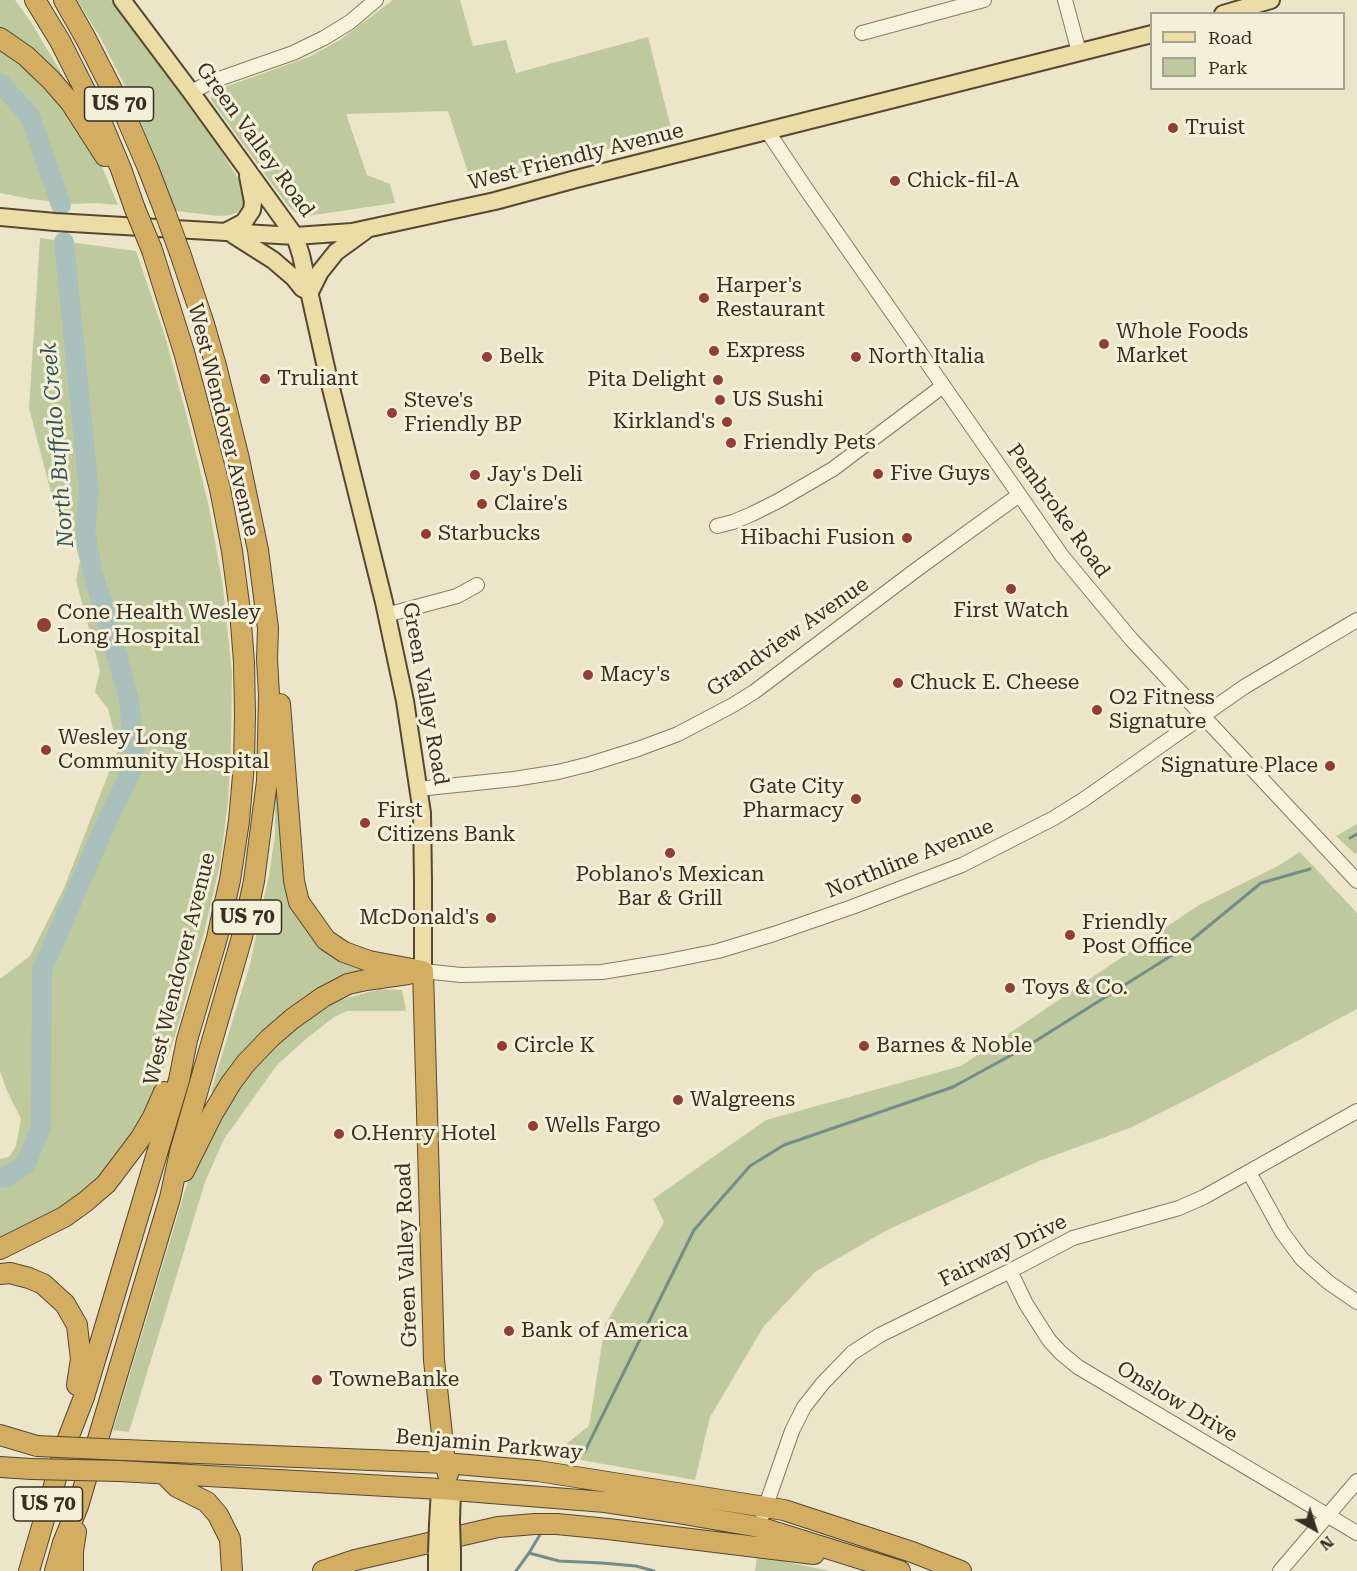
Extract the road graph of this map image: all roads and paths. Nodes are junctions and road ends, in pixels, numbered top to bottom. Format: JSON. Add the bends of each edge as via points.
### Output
{"nodes":[{"id":1,"x":35,"y":0,"type":"edge"},
{"id":2,"x":64,"y":0,"type":"edge"},
{"id":3,"x":122,"y":0,"type":"edge"},
{"id":4,"x":375,"y":0,"type":"edge"},
{"id":5,"x":984,"y":0,"type":"edge"},
{"id":6,"x":1065,"y":0,"type":"edge"},
{"id":7,"x":1271,"y":0,"type":"edge"},
{"id":8,"x":1230,"y":12,"type":"edge"},
{"id":9,"x":862,"y":33,"type":"dead end"},
{"id":10,"x":1150,"y":34,"type":"edge"},
{"id":11,"x":0,"y":38,"type":"edge"},
{"id":12,"x":1079,"y":52,"type":"junction"},
{"id":13,"x":191,"y":92,"type":"junction"},
{"id":14,"x":768,"y":132,"type":"junction"},
{"id":15,"x":246,"y":169,"type":"junction"},
{"id":16,"x":134,"y":205,"type":"junction"},
{"id":17,"x":0,"y":216,"type":"edge"},
{"id":18,"x":370,"y":228,"type":"junction"},
{"id":19,"x":227,"y":232,"type":"junction"},
{"id":20,"x":295,"y":236,"type":"junction"},
{"id":21,"x":310,"y":292,"type":"junction"},
{"id":22,"x":943,"y":386,"type":"junction"},
{"id":23,"x":1019,"y":495,"type":"junction"},
{"id":24,"x":717,"y":526,"type":"dead end"},
{"id":25,"x":477,"y":585,"type":"dead end"},
{"id":26,"x":386,"y":615,"type":"junction"},
{"id":27,"x":1357,"y":620,"type":"edge"},
{"id":28,"x":268,"y":628,"type":"junction"},
{"id":29,"x":1202,"y":716,"type":"junction"},
{"id":30,"x":418,"y":789,"type":"junction"},
{"id":31,"x":1357,"y":881,"type":"edge"},
{"id":32,"x":423,"y":971,"type":"junction"},
{"id":33,"x":187,"y":1040,"type":"junction"},
{"id":34,"x":1357,"y":1111,"type":"edge"},
{"id":35,"x":1249,"y":1172,"type":"junction"},
{"id":36,"x":170,"y":1198,"type":"junction"},
{"id":37,"x":0,"y":1249,"type":"edge"},
{"id":38,"x":1010,"y":1271,"type":"junction"},
{"id":39,"x":0,"y":1274,"type":"edge"},
{"id":40,"x":1357,"y":1302,"type":"edge"},
{"id":41,"x":0,"y":1435,"type":"edge"},
{"id":42,"x":67,"y":1441,"type":"junction"},
{"id":43,"x":0,"y":1444,"type":"edge"},
{"id":44,"x":37,"y":1446,"type":"junction"},
{"id":45,"x":445,"y":1463,"type":"junction"},
{"id":46,"x":0,"y":1467,"type":"edge"},
{"id":47,"x":165,"y":1475,"type":"junction"},
{"id":48,"x":1357,"y":1481,"type":"edge"},
{"id":49,"x":446,"y":1489,"type":"junction"},
{"id":50,"x":78,"y":1506,"type":"junction"},
{"id":51,"x":766,"y":1507,"type":"junction"},
{"id":52,"x":1327,"y":1516,"type":"junction"},
{"id":53,"x":759,"y":1527,"type":"junction"},
{"id":54,"x":1357,"y":1533,"type":"edge"},
{"id":55,"x":445,"y":1552,"type":"junction"},
{"id":56,"x":872,"y":1562,"type":"junction"},
{"id":57,"x":29,"y":1570,"type":"edge"},
{"id":58,"x":55,"y":1571,"type":"edge"},
{"id":59,"x":73,"y":1571,"type":"edge"},
{"id":60,"x":232,"y":1571,"type":"edge"},
{"id":61,"x":323,"y":1571,"type":"edge"},
{"id":62,"x":344,"y":1571,"type":"edge"},
{"id":63,"x":360,"y":1571,"type":"edge"},
{"id":64,"x":437,"y":1571,"type":"edge"},
{"id":65,"x":452,"y":1571,"type":"edge"},
{"id":66,"x":900,"y":1571,"type":"edge"},
{"id":67,"x":961,"y":1571,"type":"edge"},
{"id":68,"x":1280,"y":1571,"type":"edge"}],
"edges":[{"from":1,"to":16,"type":"highway","name":"West Wendover Avenue","number":"US 70","via":[[94,108]]},
{"from":2,"to":28,"type":"highway","name":"West Wendover Avenue","number":"US 70","bridge":true,"via":[[126,117],[204,324],[239,459],[258,550]]},
{"from":3,"to":13,"type":"main road","name":"Green Valley Road"},
{"from":4,"to":13,"type":"street","via":[[324,38]]},
{"from":5,"to":9,"type":"street"},
{"from":6,"to":12,"type":"street"},
{"from":7,"to":8,"type":"main road"},
{"from":10,"to":12,"type":"main road","name":"West Friendly Avenue"},
{"from":11,"to":16,"type":"highway","via":[[26,56],[70,103]]},
{"from":12,"to":14,"type":"main road","name":"West Friendly Avenue"},
{"from":13,"to":15,"type":"main road","name":"Green Valley Road"},
{"from":14,"to":18,"type":"main road","name":"West Friendly Avenue","via":[[495,201]]},
{"from":14,"to":22,"type":"street","name":"Pembroke Road"},
{"from":15,"to":19,"type":"main road","via":[[252,210],[244,222]]},
{"from":15,"to":20,"type":"main road","name":"Green Valley Road"},
{"from":16,"to":33,"type":"highway","name":"West Wendover Avenue","number":"US 70","bridge":true,"via":[[184,352],[220,489],[240,611],[244,662],[244,764],[230,880]]},
{"from":17,"to":19,"type":"main road","name":"West Friendly Avenue"},
{"from":18,"to":20,"type":"main road","name":"West Friendly Avenue"},
{"from":18,"to":21,"type":"main road","via":[[336,252]]},
{"from":19,"to":20,"type":"main road","name":"West Friendly Avenue"},
{"from":19,"to":21,"type":"main road","via":[[273,260]]},
{"from":20,"to":21,"type":"main road","name":"Green Valley Road"},
{"from":21,"to":26,"type":"main road","name":"Green Valley Road"},
{"from":22,"to":23,"type":"street","name":"Pembroke Road"},
{"from":22,"to":24,"type":"street","via":[[833,469],[752,514]]},
{"from":23,"to":29,"type":"street","name":"Pembroke Road","via":[[1120,627]]},
{"from":23,"to":30,"type":"street","name":"Grandview Avenue","via":[[754,692],[678,734],[558,772]]},
{"from":25,"to":26,"type":"street","via":[[457,596]]},
{"from":26,"to":30,"type":"main road","name":"Green Valley Road","via":[[405,701]]},
{"from":27,"to":29,"type":"street","name":"Northline Avenue","via":[[1252,681]]},
{"from":28,"to":32,"type":"highway","via":[[278,676],[294,881],[299,902],[326,940],[344,952],[369,962]]},
{"from":28,"to":36,"type":"highway","name":"West Wendover Avenue","number":"US 70","via":[[267,781],[254,881]]},
{"from":29,"to":31,"type":"street","name":"Pembroke Road"},
{"from":29,"to":32,"type":"street","name":"Northline Avenue","via":[[1073,806],[984,854],[774,934],[718,951],[602,972],[461,975]]},
{"from":30,"to":32,"type":"main road","name":"Green Valley Road","via":[[422,813]]},
{"from":32,"to":36,"type":"highway","via":[[348,984],[323,997],[270,1038],[246,1063],[213,1113]]},
{"from":32,"to":45,"type":"highway","name":"Green Valley Road","via":[[434,1360]]},
{"from":33,"to":37,"type":"highway","via":[[153,1117],[106,1184],[64,1217]]},
{"from":33,"to":42,"type":"highway","name":"West Wendover Avenue","number":"US 70","via":[[84,1397]]},
{"from":34,"to":35,"type":"street","name":"Fairway Drive"},
{"from":35,"to":38,"type":"street","name":"Fairway Drive","via":[[1179,1208],[1074,1238]]},
{"from":35,"to":40,"type":"street","via":[[1282,1232],[1302,1259]]},
{"from":36,"to":50,"type":"highway","name":"West Wendover Avenue","number":"US 70"},
{"from":38,"to":51,"type":"street","name":"Fairway Drive","via":[[880,1335],[852,1353],[804,1407]]},
{"from":38,"to":52,"type":"street","name":"Onslow Drive","via":[[1049,1340],[1078,1367]]},
{"from":39,"to":42,"type":"highway","via":[[43,1284],[65,1304],[76,1326],[81,1359]]},
{"from":41,"to":44,"type":"highway"},
{"from":42,"to":57,"type":"highway","name":"West Wendover Avenue","number":"US 70"},
{"from":43,"to":44,"type":"main road","name":"Benjamin Parkway"},
{"from":44,"to":45,"type":"highway","name":"Benjamin Parkway","bridge":true},
{"from":45,"to":49,"type":"highway","name":"Green Valley Road"},
{"from":45,"to":51,"type":"highway","name":"Benjamin Parkway","via":[[538,1471]]},
{"from":46,"to":47,"type":"highway","bridge":true},
{"from":47,"to":49,"type":"highway"},
{"from":47,"to":60,"type":"highway","via":[[177,1487],[207,1502],[218,1515],[230,1539]]},
{"from":48,"to":52,"type":"street"},
{"from":49,"to":53,"type":"highway","via":[[605,1502]]},
{"from":49,"to":55,"type":"main road","name":"Green Valley Road","bridge":true},
{"from":50,"to":58,"type":"highway","name":"West Wendover Avenue","number":"US 70"},
{"from":50,"to":59,"type":"highway"},
{"from":51,"to":53,"type":"street","name":"Fairway Drive"},
{"from":51,"to":67,"type":"highway","name":"Benjamin Parkway","via":[[847,1530]]},
{"from":52,"to":54,"type":"street","name":"Onslow Drive"},
{"from":52,"to":68,"type":"street"},
{"from":53,"to":56,"type":"highway"},
{"from":55,"to":64,"type":"main road","name":"Green Valley Road"},
{"from":55,"to":65,"type":"main road","name":"Green Valley Road"},
{"from":56,"to":61,"type":"highway","via":[[608,1529],[535,1524],[498,1527]]},
{"from":56,"to":66,"type":"highway"},
{"from":62,"to":63,"type":"highway"}]}
